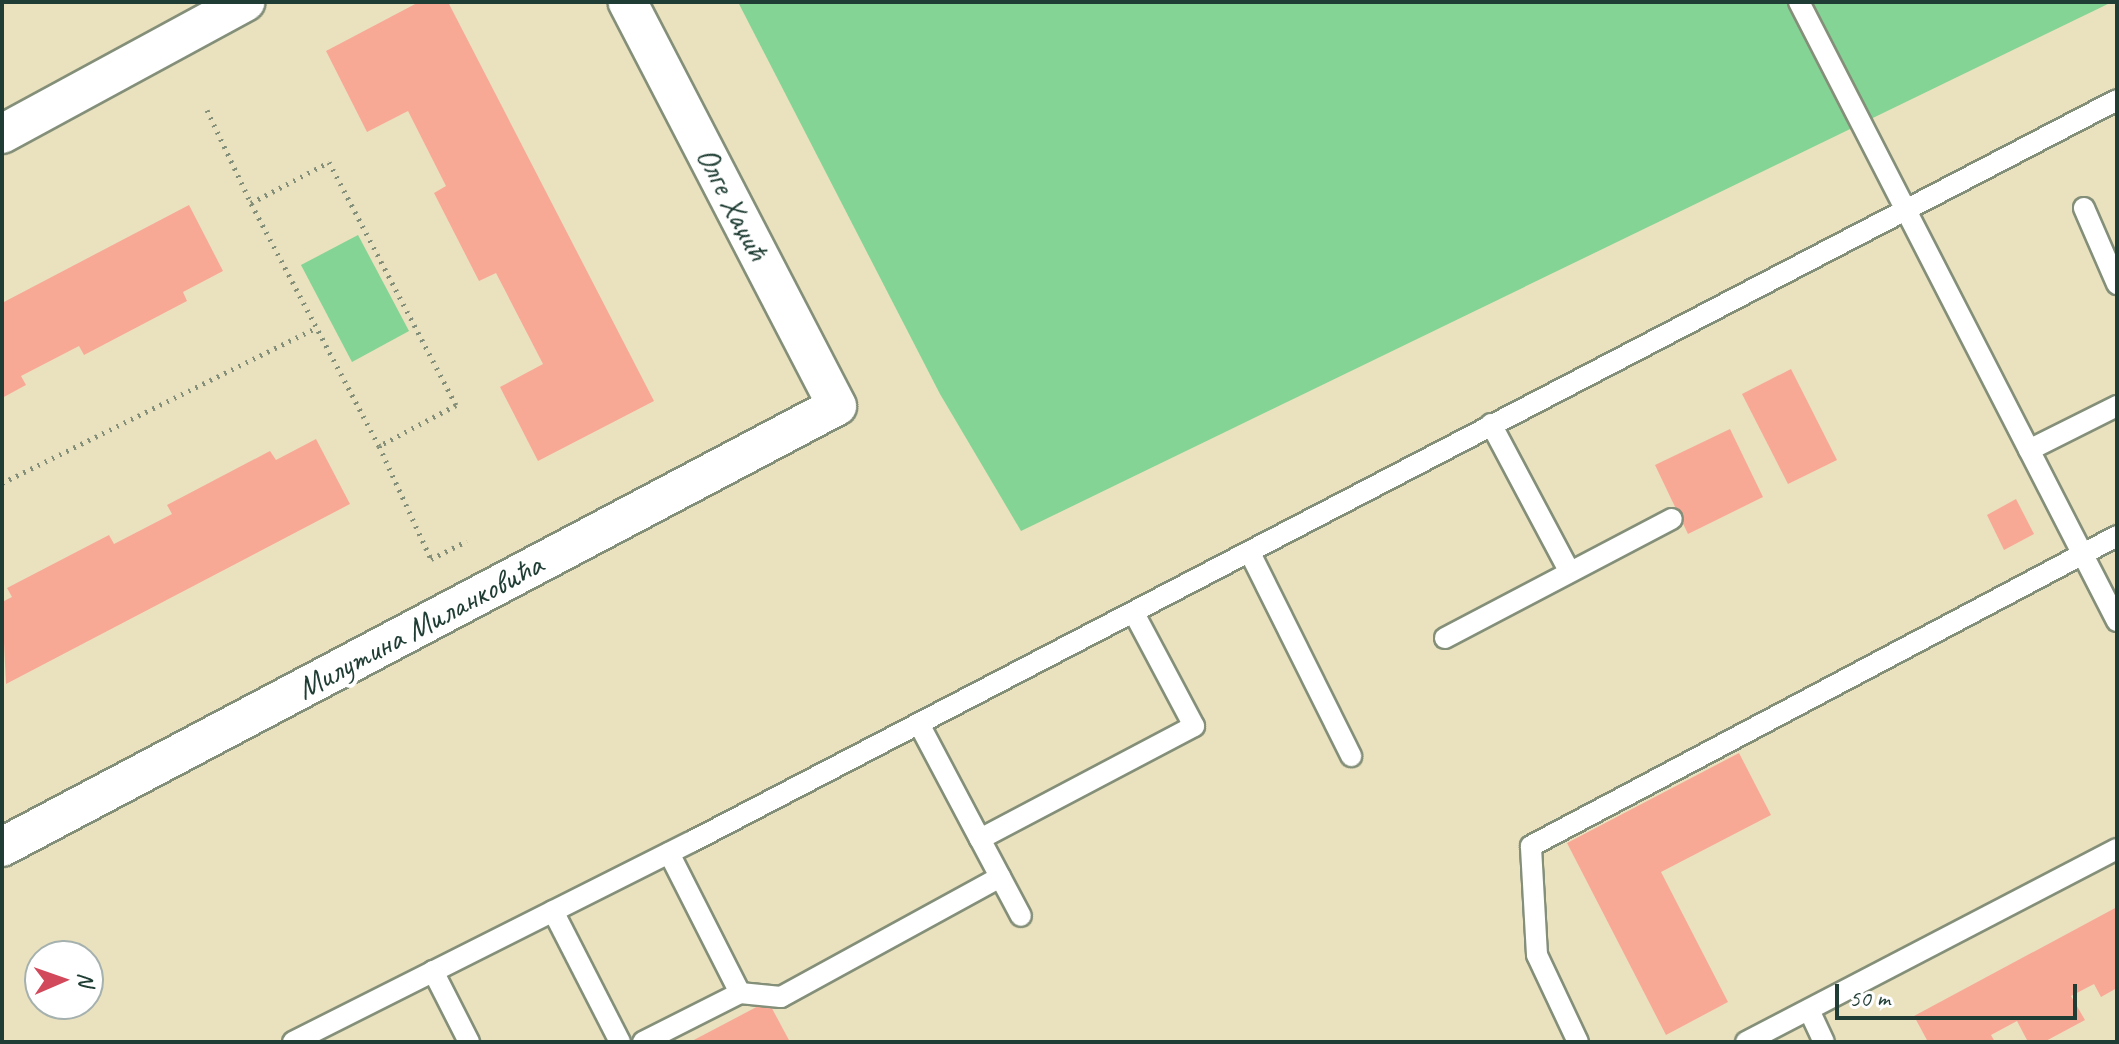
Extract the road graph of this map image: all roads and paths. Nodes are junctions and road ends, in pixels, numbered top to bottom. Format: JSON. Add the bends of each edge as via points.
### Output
{"nodes":[{"id":1,"x":245,"y":2,"type":"edge"},
{"id":2,"x":628,"y":2,"type":"edge"},
{"id":3,"x":1799,"y":2,"type":"edge"},
{"id":4,"x":2117,"y":100,"type":"edge"},
{"id":5,"x":207,"y":110,"type":"dead end"},
{"id":6,"x":2,"y":134,"type":"edge"},
{"id":7,"x":251,"y":203,"type":"junction"},
{"id":8,"x":1905,"y":208,"type":"junction"},
{"id":9,"x":2084,"y":208,"type":"dead end"},
{"id":10,"x":2117,"y":284,"type":"edge"},
{"id":11,"x":316,"y":328,"type":"junction"},
{"id":12,"x":837,"y":406,"type":"joint"},
{"id":13,"x":2117,"y":406,"type":"edge"},
{"id":14,"x":1491,"y":424,"type":"junction"},
{"id":15,"x":379,"y":446,"type":"junction"},
{"id":16,"x":2029,"y":450,"type":"junction"},
{"id":17,"x":2,"y":483,"type":"edge"},
{"id":18,"x":1672,"y":519,"type":"dead end"},
{"id":19,"x":2117,"y":536,"type":"edge"},
{"id":20,"x":467,"y":541,"type":"dead end"},
{"id":21,"x":1250,"y":553,"type":"junction"},
{"id":22,"x":2083,"y":554,"type":"junction"},
{"id":23,"x":1569,"y":571,"type":"junction"},
{"id":24,"x":1134,"y":613,"type":"junction"},
{"id":25,"x":2117,"y":621,"type":"edge"},
{"id":26,"x":1445,"y":638,"type":"dead end"},
{"id":27,"x":919,"y":724,"type":"junction"},
{"id":28,"x":1351,"y":756,"type":"dead end"},
{"id":29,"x":980,"y":839,"type":"junction"},
{"id":30,"x":2,"y":847,"type":"edge"},
{"id":31,"x":2117,"y":849,"type":"edge"},
{"id":32,"x":669,"y":853,"type":"junction"},
{"id":33,"x":1000,"y":877,"type":"junction"},
{"id":34,"x":553,"y":911,"type":"junction"},
{"id":35,"x":1021,"y":916,"type":"dead end"},
{"id":36,"x":433,"y":971,"type":"junction"},
{"id":37,"x":740,"y":993,"type":"junction"},
{"id":38,"x":1809,"y":1010,"type":"junction"},
{"id":39,"x":293,"y":1042,"type":"edge"},
{"id":40,"x":469,"y":1042,"type":"edge"},
{"id":41,"x":620,"y":1042,"type":"edge"},
{"id":42,"x":643,"y":1042,"type":"edge"},
{"id":43,"x":1578,"y":1042,"type":"edge"},
{"id":44,"x":1746,"y":1042,"type":"edge"},
{"id":45,"x":1824,"y":1042,"type":"edge"}],
"edges":[{"from":1,"to":6,"type":"street"},
{"from":2,"to":12,"type":"street","name":"Олге Хаџић"},
{"from":3,"to":8,"type":"lane"},
{"from":4,"to":8,"type":"lane"},
{"from":5,"to":7,"type":"path"},
{"from":7,"to":11,"type":"path"},
{"from":7,"to":15,"type":"path","via":[[329,162],[456,405]]},
{"from":8,"to":14,"type":"lane"},
{"from":8,"to":16,"type":"lane"},
{"from":9,"to":10,"type":"lane"},
{"from":11,"to":15,"type":"path"},
{"from":11,"to":17,"type":"path"},
{"from":12,"to":30,"type":"street","name":"Милутина Миланковића"},
{"from":13,"to":16,"type":"lane"},
{"from":14,"to":21,"type":"lane"},
{"from":14,"to":23,"type":"lane"},
{"from":15,"to":20,"type":"path","via":[[431,559]]},
{"from":16,"to":22,"type":"lane"},
{"from":18,"to":23,"type":"lane"},
{"from":19,"to":22,"type":"lane"},
{"from":21,"to":24,"type":"lane"},
{"from":21,"to":28,"type":"lane"},
{"from":22,"to":25,"type":"lane"},
{"from":22,"to":43,"type":"lane","via":[[1531,846],[1537,955]]},
{"from":23,"to":26,"type":"lane"},
{"from":24,"to":27,"type":"lane"},
{"from":24,"to":29,"type":"lane","via":[[1194,726]]},
{"from":27,"to":29,"type":"lane"},
{"from":27,"to":32,"type":"lane"},
{"from":29,"to":33,"type":"lane"},
{"from":31,"to":38,"type":"lane"},
{"from":32,"to":34,"type":"lane"},
{"from":32,"to":37,"type":"lane"},
{"from":33,"to":35,"type":"lane"},
{"from":33,"to":37,"type":"lane","via":[[781,997]]},
{"from":34,"to":36,"type":"lane"},
{"from":34,"to":41,"type":"lane"},
{"from":36,"to":39,"type":"lane"},
{"from":36,"to":40,"type":"lane"},
{"from":37,"to":42,"type":"lane"},
{"from":38,"to":44,"type":"lane"},
{"from":38,"to":45,"type":"lane"}]}
